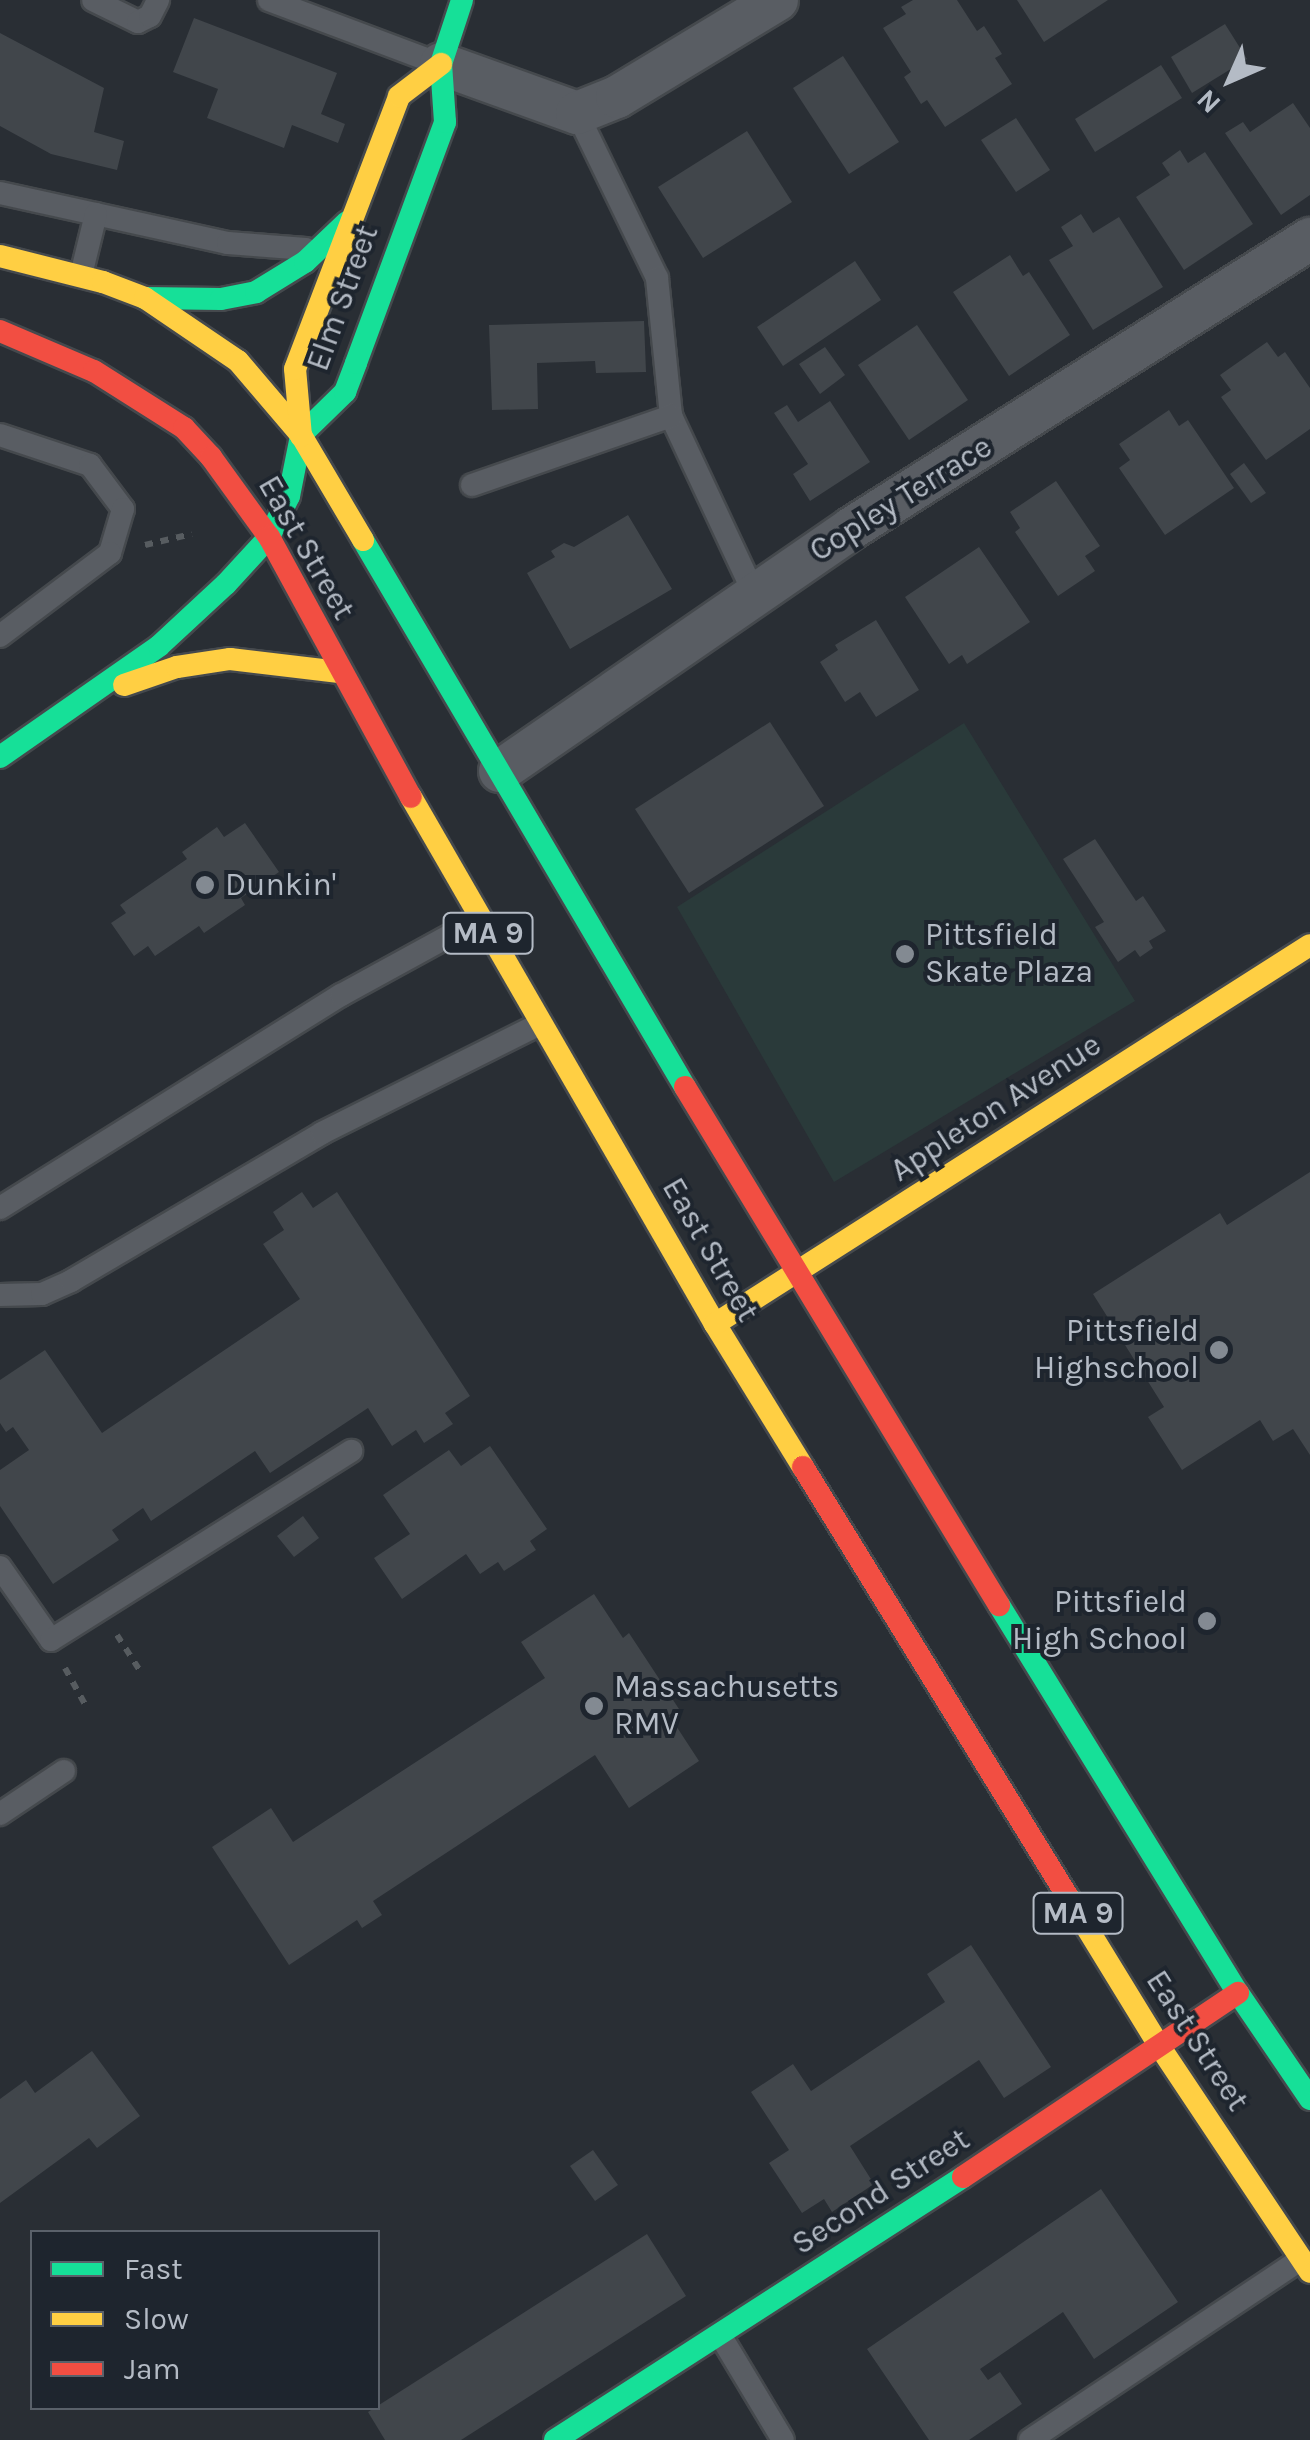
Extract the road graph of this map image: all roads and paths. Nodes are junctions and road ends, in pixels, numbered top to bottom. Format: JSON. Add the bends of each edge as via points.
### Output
{"nodes":[{"id":1,"x":93,"y":0,"type":"edge"},
{"id":2,"x":158,"y":0,"type":"edge"},
{"id":3,"x":269,"y":0,"type":"edge"},
{"id":4,"x":462,"y":0,"type":"edge"},
{"id":5,"x":777,"y":0,"type":"edge"},
{"id":6,"x":440,"y":64,"type":"junction"},
{"id":7,"x":577,"y":113,"type":"junction"},
{"id":8,"x":0,"y":193,"type":"edge"},
{"id":9,"x":96,"y":214,"type":"junction"},
{"id":10,"x":353,"y":216,"type":"junction"},
{"id":11,"x":1310,"y":239,"type":"edge"},
{"id":12,"x":318,"y":250,"type":"junction"},
{"id":13,"x":0,"y":256,"type":"edge"},
{"id":14,"x":81,"y":276,"type":"junction"},
{"id":15,"x":145,"y":298,"type":"junction"},
{"id":16,"x":0,"y":331,"type":"edge"},
{"id":17,"x":671,"y":416,"type":"junction"},
{"id":18,"x":0,"y":435,"type":"edge"},
{"id":19,"x":301,"y":435,"type":"junction"},
{"id":20,"x":472,"y":484,"type":"dead end"},
{"id":21,"x":269,"y":537,"type":"junction"},
{"id":22,"x":755,"y":595,"type":"junction"},
{"id":23,"x":0,"y":636,"type":"edge"},
{"id":24,"x":339,"y":672,"type":"junction"},
{"id":25,"x":88,"y":698,"type":"junction"},
{"id":26,"x":0,"y":757,"type":"edge"},
{"id":27,"x":500,"y":771,"type":"junction"},
{"id":28,"x":480,"y":920,"type":"junction"},
{"id":29,"x":1310,"y":946,"type":"edge"},
{"id":30,"x":540,"y":1024,"type":"junction"},
{"id":31,"x":0,"y":1208,"type":"edge"},
{"id":32,"x":796,"y":1275,"type":"junction"},
{"id":33,"x":0,"y":1295,"type":"edge"},
{"id":34,"x":715,"y":1324,"type":"junction"},
{"id":35,"x":351,"y":1451,"type":"dead end"},
{"id":36,"x":0,"y":1567,"type":"edge"},
{"id":37,"x":100,"y":1609,"type":"junction"},
{"id":38,"x":51,"y":1640,"type":"junction"},
{"id":39,"x":142,"y":1674,"type":"dead end"},
{"id":40,"x":88,"y":1708,"type":"dead end"},
{"id":41,"x":64,"y":1771,"type":"dead end"},
{"id":42,"x":0,"y":1814,"type":"edge"},
{"id":43,"x":1238,"y":1993,"type":"junction"},
{"id":44,"x":1160,"y":2047,"type":"junction"},
{"id":45,"x":1310,"y":2099,"type":"edge"},
{"id":46,"x":1306,"y":2265,"type":"edge"},
{"id":47,"x":720,"y":2335,"type":"junction"},
{"id":48,"x":555,"y":2440,"type":"edge"},
{"id":49,"x":783,"y":2440,"type":"edge"},
{"id":50,"x":1030,"y":2440,"type":"edge"}],
"edges":[{"from":1,"to":2,"type":"lane","via":[[138,22]]},
{"from":3,"to":6,"type":"lane"},
{"from":4,"to":6,"type":"main road","name":"Elm Street"},
{"from":5,"to":7,"type":"street","via":[[617,97]]},
{"from":6,"to":7,"type":"street"},
{"from":6,"to":10,"type":"main road","name":"Elm Street","via":[[399,96]]},
{"from":6,"to":19,"type":"main road","name":"Elm Street","via":[[444,122],[345,392]]},
{"from":7,"to":17,"type":"lane","via":[[658,278]]},
{"from":8,"to":9,"type":"lane"},
{"from":9,"to":12,"type":"lane","via":[[228,243]]},
{"from":9,"to":14,"type":"lane"},
{"from":10,"to":12,"type":"main road","name":"Elm Street"},
{"from":10,"to":19,"type":"main road","name":"Elm Street","via":[[295,369]]},
{"from":11,"to":22,"type":"street","name":"Copley Terrace"},
{"from":12,"to":15,"type":"main road","name":"Elm Street","via":[[283,278],[238,297]]},
{"from":13,"to":14,"type":"main road","name":"East Street","number":"MA 9"},
{"from":14,"to":15,"type":"main road","name":"East Street","number":"MA 9"},
{"from":15,"to":19,"type":"main road","name":"East Street","number":"MA 9","via":[[216,341]]},
{"from":16,"to":21,"type":"main road","name":"East Street","number":"MA 9","via":[[94,371],[184,428]]},
{"from":17,"to":20,"type":"lane"},
{"from":17,"to":22,"type":"lane"},
{"from":18,"to":23,"type":"lane","via":[[90,465],[123,509],[110,553]]},
{"from":19,"to":21,"type":"main road","via":[[289,496]]},
{"from":19,"to":27,"type":"main road","name":"East Street","number":"MA 9"},
{"from":21,"to":24,"type":"main road","name":"East Street","number":"MA 9"},
{"from":21,"to":25,"type":"main road","via":[[158,646]]},
{"from":22,"to":27,"type":"street","name":"Copley Terrace"},
{"from":24,"to":25,"type":"main road","via":[[230,659],[177,667]]},
{"from":24,"to":28,"type":"main road","name":"East Street","number":"MA 9"},
{"from":25,"to":26,"type":"main road"},
{"from":27,"to":32,"type":"main road","name":"East Street","number":"MA 9"},
{"from":28,"to":30,"type":"main road","name":"East Street","number":"MA 9"},
{"from":28,"to":31,"type":"lane","via":[[341,995]]},
{"from":29,"to":32,"type":"main road","name":"Appleton Avenue"},
{"from":30,"to":33,"type":"lane","via":[[322,1133],[71,1281],[42,1294]]},
{"from":30,"to":34,"type":"main road","name":"East Street","number":"MA 9"},
{"from":32,"to":34,"type":"main road","name":"Appleton Avenue"},
{"from":32,"to":43,"type":"main road","name":"East Street","number":"MA 9"},
{"from":34,"to":44,"type":"main road","name":"East Street","number":"MA 9"},
{"from":35,"to":37,"type":"lane"},
{"from":36,"to":38,"type":"lane"},
{"from":37,"to":38,"type":"lane"},
{"from":37,"to":39,"type":"path"},
{"from":38,"to":40,"type":"path"},
{"from":41,"to":42,"type":"lane"},
{"from":43,"to":44,"type":"main road","name":"Second Street"},
{"from":43,"to":45,"type":"main road","name":"East Street","number":"MA 9"},
{"from":44,"to":46,"type":"main road","name":"East Street","number":"MA 9"},
{"from":44,"to":47,"type":"main road","name":"Second Street"},
{"from":46,"to":50,"type":"lane"},
{"from":47,"to":48,"type":"main road","name":"Second Street"},
{"from":47,"to":49,"type":"lane"}]}
